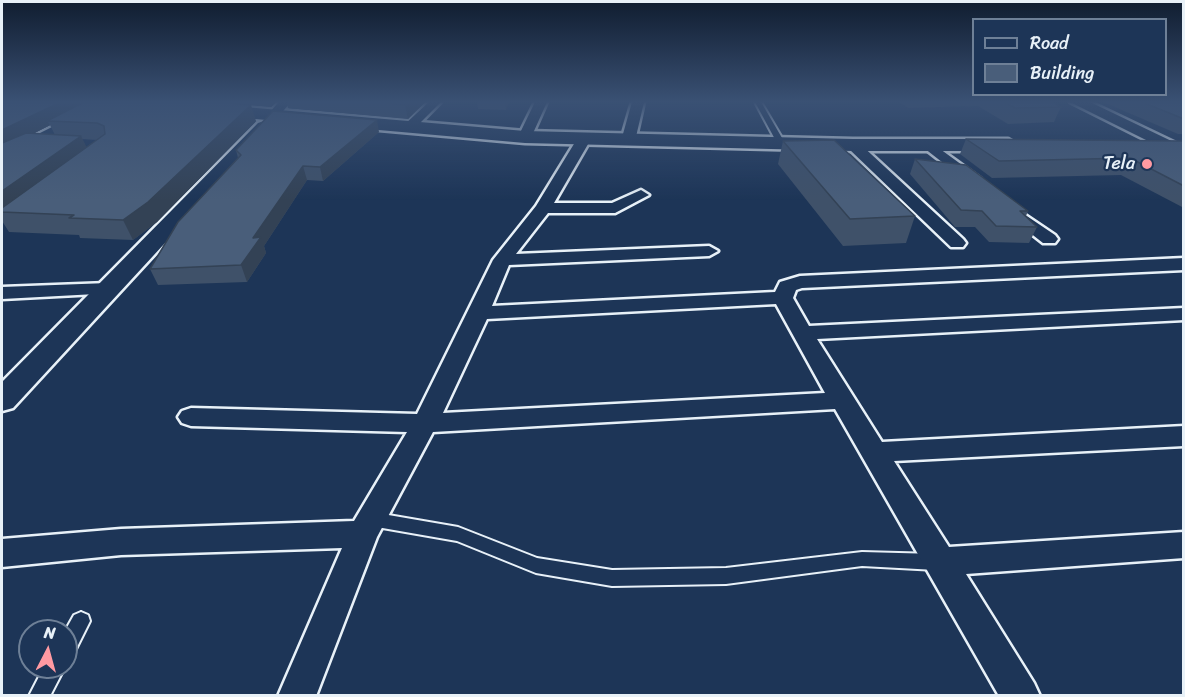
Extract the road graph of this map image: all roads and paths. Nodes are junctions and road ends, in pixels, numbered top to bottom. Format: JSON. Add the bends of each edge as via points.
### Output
{"nodes":[{"id":1,"x":46,"y":135,"type":"edge"},
{"id":2,"x":256,"y":135,"type":"edge"},
{"id":3,"x":493,"y":135,"type":"edge"},
{"id":4,"x":630,"y":135,"type":"edge"},
{"id":5,"x":776,"y":135,"type":"edge"},
{"id":6,"x":1150,"y":135,"type":"edge"},
{"id":7,"x":525,"y":137,"type":"joint"},
{"id":8,"x":584,"y":140,"type":"junction"},
{"id":9,"x":628,"y":141,"type":"junction"},
{"id":10,"x":31,"y":142,"type":"junction"},
{"id":11,"x":781,"y":143,"type":"junction"},
{"id":12,"x":62,"y":144,"type":"edge"},
{"id":13,"x":853,"y":145,"type":"junction"},
{"id":14,"x":929,"y":145,"type":"junction"},
{"id":15,"x":1024,"y":145,"type":"edge"},
{"id":16,"x":1119,"y":145,"type":"edge"},
{"id":17,"x":1174,"y":145,"type":"edge"},
{"id":18,"x":1184,"y":154,"type":"edge"},
{"id":19,"x":2,"y":157,"type":"edge"},
{"id":20,"x":984,"y":189,"type":"edge"},
{"id":21,"x":641,"y":195,"type":"dead end"},
{"id":22,"x":1003,"y":203,"type":"edge"},
{"id":23,"x":543,"y":208,"type":"junction"},
{"id":24,"x":1049,"y":239,"type":"dead end"},
{"id":25,"x":957,"y":243,"type":"dead end"},
{"id":26,"x":709,"y":251,"type":"dead end"},
{"id":27,"x":502,"y":260,"type":"junction"},
{"id":28,"x":1184,"y":264,"type":"edge"},
{"id":29,"x":108,"y":289,"type":"junction"},
{"id":30,"x":2,"y":294,"type":"edge"},
{"id":31,"x":783,"y":298,"type":"junction"},
{"id":32,"x":479,"y":313,"type":"junction"},
{"id":33,"x":1184,"y":314,"type":"edge"},
{"id":34,"x":802,"y":333,"type":"junction"},
{"id":35,"x":2,"y":400,"type":"edge"},
{"id":36,"x":843,"y":400,"type":"junction"},
{"id":37,"x":191,"y":417,"type":"dead end"},
{"id":38,"x":424,"y":423,"type":"junction"},
{"id":39,"x":1184,"y":436,"type":"edge"},
{"id":40,"x":874,"y":452,"type":"junction"},
{"id":41,"x":367,"y":527,"type":"junction"},
{"id":42,"x":1184,"y":545,"type":"edge"},
{"id":43,"x":2,"y":553,"type":"edge"},
{"id":44,"x":940,"y":562,"type":"junction"},
{"id":45,"x":81,"y":621,"type":"dead end"},
{"id":46,"x":78,"y":626,"type":"edge"},
{"id":47,"x":48,"y":679,"type":"edge"},
{"id":48,"x":39,"y":696,"type":"edge"},
{"id":49,"x":297,"y":696,"type":"edge"},
{"id":50,"x":1021,"y":696,"type":"edge"}],
"edges":[{"from":1,"to":10,"type":"street"},
{"from":2,"to":29,"type":"street"},
{"from":3,"to":7,"type":"main road"},
{"from":4,"to":9,"type":"street"},
{"from":5,"to":11,"type":"lane"},
{"from":6,"to":17,"type":"street"},
{"from":7,"to":8,"type":"main road"},
{"from":8,"to":9,"type":"main road"},
{"from":8,"to":23,"type":"street"},
{"from":9,"to":11,"type":"main road"},
{"from":10,"to":12,"type":"street"},
{"from":10,"to":19,"type":"street"},
{"from":11,"to":13,"type":"main road"},
{"from":13,"to":14,"type":"main road"},
{"from":13,"to":25,"type":"street"},
{"from":14,"to":15,"type":"main road"},
{"from":14,"to":20,"type":"street"},
{"from":16,"to":17,"type":"main road"},
{"from":17,"to":18,"type":"street"},
{"from":21,"to":23,"type":"street","via":[[615,208]]},
{"from":22,"to":24,"type":"street"},
{"from":23,"to":27,"type":"street"},
{"from":26,"to":27,"type":"street"},
{"from":27,"to":32,"type":"street"},
{"from":28,"to":31,"type":"street","via":[[800,282],[788,286]]},
{"from":29,"to":30,"type":"street"},
{"from":29,"to":35,"type":"street"},
{"from":31,"to":32,"type":"street"},
{"from":31,"to":34,"type":"street"},
{"from":32,"to":38,"type":"street"},
{"from":33,"to":34,"type":"street"},
{"from":34,"to":36,"type":"street"},
{"from":36,"to":38,"type":"street"},
{"from":36,"to":40,"type":"street"},
{"from":37,"to":38,"type":"street"},
{"from":38,"to":41,"type":"street"},
{"from":39,"to":40,"type":"street"},
{"from":40,"to":44,"type":"street"},
{"from":41,"to":43,"type":"street"},
{"from":41,"to":44,"type":"lane","via":[[458,534],[536,565],[612,578],[726,576],[862,559]]},
{"from":41,"to":49,"type":"street"},
{"from":42,"to":44,"type":"street"},
{"from":44,"to":50,"type":"street"},
{"from":45,"to":46,"type":"lane"},
{"from":47,"to":48,"type":"lane"}]}
